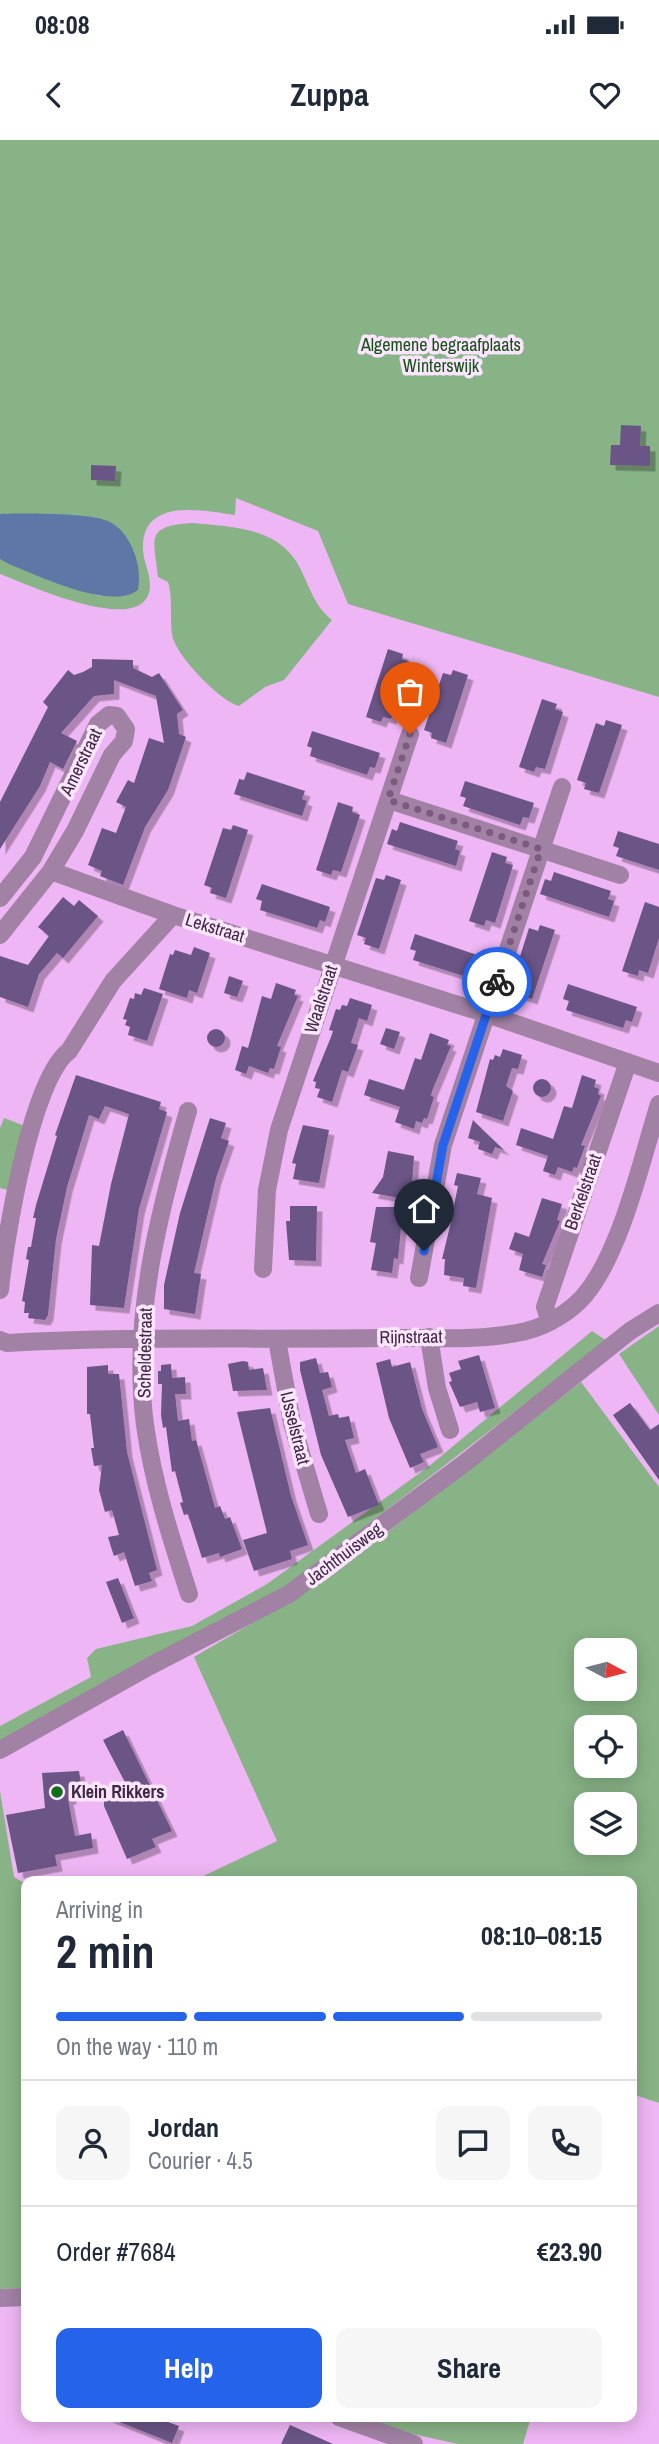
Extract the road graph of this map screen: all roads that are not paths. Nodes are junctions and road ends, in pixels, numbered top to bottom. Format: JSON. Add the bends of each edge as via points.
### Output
{"nodes":[{"id":1,"x":410,"y":734,"type":"dead end"},
{"id":2,"x":562,"y":787,"type":"dead end"},
{"id":3,"x":388,"y":800,"type":"junction"},
{"id":4,"x":541,"y":849,"type":"junction"},
{"id":5,"x":51,"y":871,"type":"junction"},
{"id":6,"x":620,"y":874,"type":"dead end"},
{"id":7,"x":0,"y":898,"type":"edge"},
{"id":8,"x":173,"y":915,"type":"junction"},
{"id":9,"x":0,"y":935,"type":"edge"},
{"id":10,"x":332,"y":965,"type":"junction"},
{"id":11,"x":487,"y":1014,"type":"junction"},
{"id":12,"x":628,"y":1062,"type":"junction"},
{"id":13,"x":659,"y":1073,"type":"edge"},
{"id":14,"x":659,"y":1104,"type":"edge"},
{"id":15,"x":188,"y":1111,"type":"dead end"},
{"id":16,"x":263,"y":1269,"type":"dead end"},
{"id":17,"x":419,"y":1278,"type":"dead end"},
{"id":18,"x":0,"y":1290,"type":"edge"},
{"id":19,"x":659,"y":1313,"type":"edge"},
{"id":20,"x":550,"y":1322,"type":"junction"},
{"id":21,"x":429,"y":1337,"type":"junction"},
{"id":22,"x":142,"y":1339,"type":"junction"},
{"id":23,"x":0,"y":1340,"type":"edge"},
{"id":24,"x":277,"y":1340,"type":"junction"},
{"id":25,"x":450,"y":1430,"type":"dead end"},
{"id":26,"x":319,"y":1514,"type":"dead end"},
{"id":27,"x":189,"y":1594,"type":"dead end"},
{"id":28,"x":0,"y":1750,"type":"edge"},
{"id":29,"x":21,"y":2297,"type":"edge"},
{"id":30,"x":0,"y":2298,"type":"edge"},
{"id":31,"x":352,"y":2422,"type":"edge"},
{"id":32,"x":414,"y":2444,"type":"edge"}],
"edges":[{"from":1,"to":3,"type":"street","name":"Waalstraat"},
{"from":2,"to":4,"type":"street"},
{"from":3,"to":4,"type":"street"},
{"from":3,"to":10,"type":"street","name":"Waalstraat"},
{"from":4,"to":6,"type":"street"},
{"from":4,"to":11,"type":"street"},
{"from":5,"to":7,"type":"street","name":"Amerstraat","via":[[112,755],[124,741],[126,729],[117,716],[103,717],[33,857]]},
{"from":5,"to":8,"type":"street"},
{"from":5,"to":9,"type":"street","name":"Amerstraat"},
{"from":8,"to":10,"type":"street","name":"Lekstraat"},
{"from":8,"to":18,"type":"street","name":"Lekstraat","via":[[113,982],[61,1058],[41,1102],[17,1180]]},
{"from":10,"to":11,"type":"street","name":"Lekstraat"},
{"from":10,"to":16,"type":"street","name":"Waalstraat","via":[[272,1159]]},
{"from":11,"to":12,"type":"street","name":"Lekstraat"},
{"from":11,"to":17,"type":"street","via":[[443,1145]]},
{"from":12,"to":13,"type":"street","name":"Lekstraat"},
{"from":12,"to":20,"type":"street","name":"Berkelstraat","via":[[545,1307]]},
{"from":14,"to":20,"type":"street","name":"Rijnstraat","via":[[602,1268],[584,1296]]},
{"from":15,"to":22,"type":"street","name":"Scheldestraat","via":[[161,1206]]},
{"from":19,"to":28,"type":"street","name":"Jachthuisweg","via":[[289,1594]]},
{"from":20,"to":21,"type":"street","name":"Rijnstraat","via":[[497,1335]]},
{"from":21,"to":24,"type":"street","name":"Rijnstraat"},
{"from":21,"to":25,"type":"street"},
{"from":22,"to":23,"type":"street","name":"Rijnstraat"},
{"from":22,"to":24,"type":"street","name":"Rijnstraat"},
{"from":22,"to":27,"type":"street","name":"Scheldestraat","via":[[145,1423],[162,1514]]},
{"from":24,"to":26,"type":"street","name":"IJsselstraat","via":[[292,1423]]},
{"from":29,"to":30,"type":"street"},
{"from":31,"to":32,"type":"street"}]}
